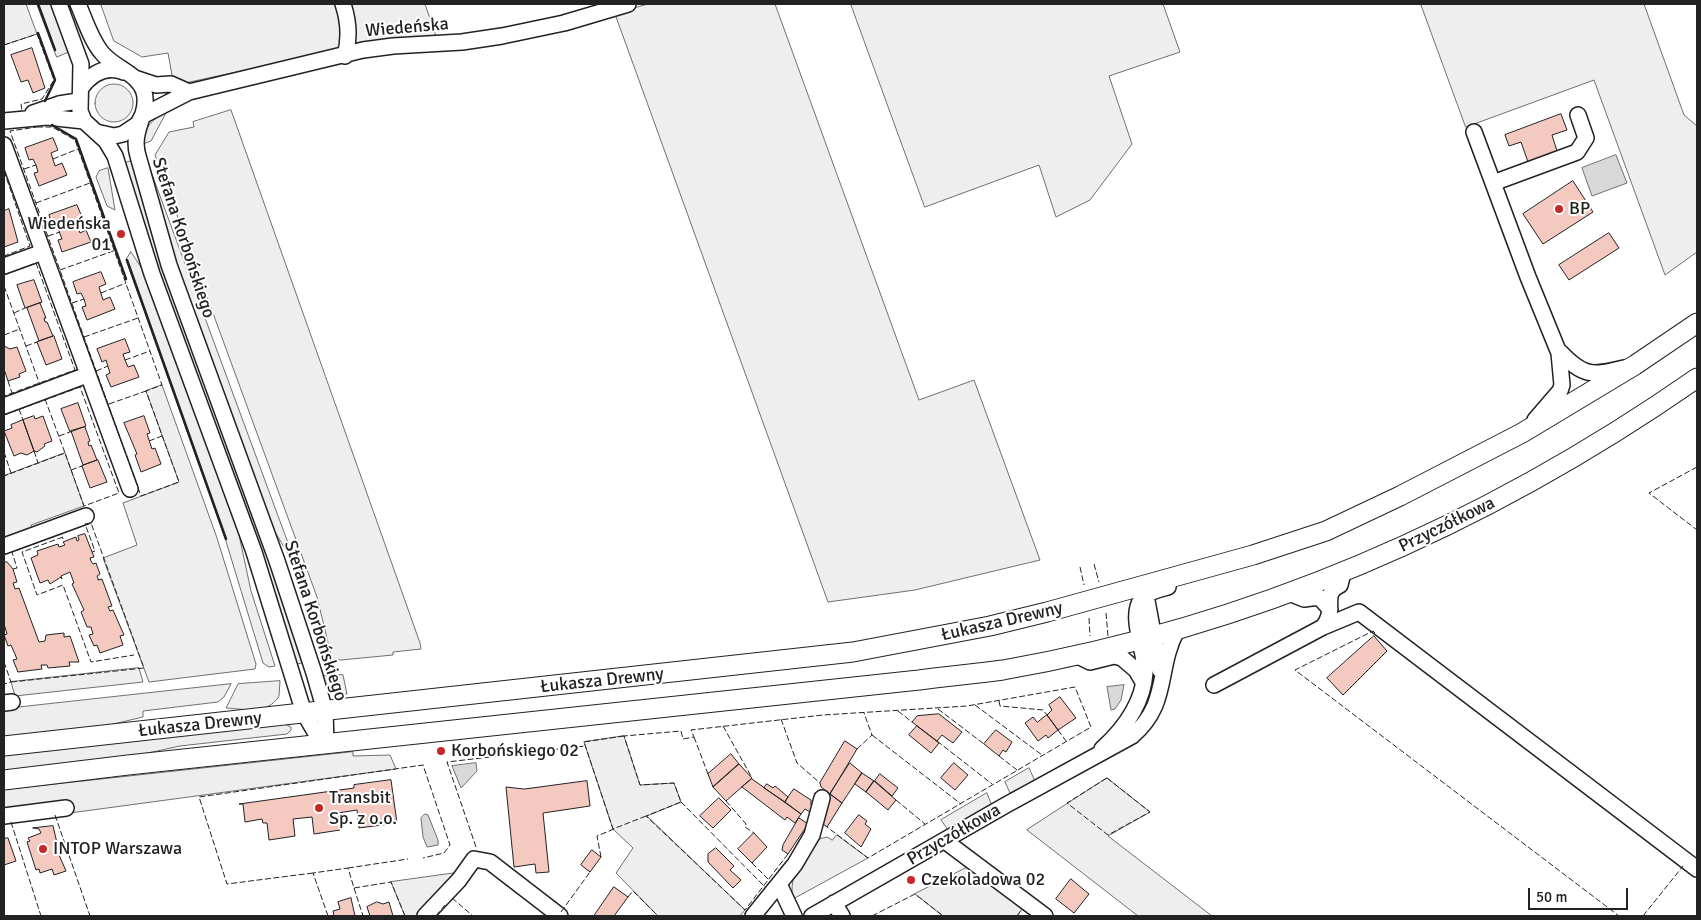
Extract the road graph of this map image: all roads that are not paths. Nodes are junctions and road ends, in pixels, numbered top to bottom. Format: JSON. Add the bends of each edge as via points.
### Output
{"nodes":[{"id":1,"x":59,"y":4,"type":"edge"},
{"id":2,"x":78,"y":4,"type":"edge"},
{"id":3,"x":343,"y":4,"type":"edge"},
{"id":4,"x":628,"y":4,"type":"edge"},
{"id":5,"x":345,"y":56,"type":"junction"},
{"id":6,"x":132,"y":76,"type":"junction"},
{"id":7,"x":190,"y":92,"type":"junction"},
{"id":8,"x":80,"y":94,"type":"junction"},
{"id":9,"x":1578,"y":115,"type":"dead end"},
{"id":10,"x":142,"y":116,"type":"junction"},
{"id":11,"x":10,"y":120,"type":"edge"},
{"id":12,"x":84,"y":121,"type":"junction"},
{"id":13,"x":96,"y":132,"type":"junction"},
{"id":14,"x":1474,"y":132,"type":"dead end"},
{"id":15,"x":4,"y":145,"type":"edge"},
{"id":16,"x":1493,"y":183,"type":"junction"},
{"id":17,"x":43,"y":252,"type":"junction"},
{"id":18,"x":4,"y":266,"type":"edge"},
{"id":19,"x":1697,"y":323,"type":"edge"},
{"id":20,"x":1559,"y":352,"type":"junction"},
{"id":21,"x":1636,"y":365,"type":"junction"},
{"id":22,"x":87,"y":375,"type":"junction"},
{"id":23,"x":1697,"y":378,"type":"edge"},
{"id":24,"x":4,"y":406,"type":"edge"},
{"id":25,"x":1522,"y":433,"type":"junction"},
{"id":26,"x":130,"y":489,"type":"dead end"},
{"id":27,"x":86,"y":516,"type":"dead end"},
{"id":28,"x":1347,"y":522,"type":"junction"},
{"id":29,"x":4,"y":546,"type":"edge"},
{"id":30,"x":1343,"y":573,"type":"junction"},
{"id":31,"x":1141,"y":591,"type":"junction"},
{"id":32,"x":1289,"y":593,"type":"junction"},
{"id":33,"x":1330,"y":609,"type":"junction"},
{"id":34,"x":1323,"y":627,"type":"junction"},
{"id":35,"x":1177,"y":630,"type":"junction"},
{"id":36,"x":1147,"y":637,"type":"junction"},
{"id":37,"x":1076,"y":655,"type":"junction"},
{"id":38,"x":1163,"y":676,"type":"junction"},
{"id":39,"x":1143,"y":682,"type":"junction"},
{"id":40,"x":1214,"y":685,"type":"dead end"},
{"id":41,"x":325,"y":711,"type":"junction"},
{"id":42,"x":304,"y":713,"type":"junction"},
{"id":43,"x":326,"y":744,"type":"junction"},
{"id":44,"x":4,"y":746,"type":"edge"},
{"id":45,"x":1096,"y":755,"type":"junction"},
{"id":46,"x":4,"y":780,"type":"edge"},
{"id":47,"x":822,"y":798,"type":"dead end"},
{"id":48,"x":66,"y":808,"type":"dead end"},
{"id":49,"x":4,"y":816,"type":"edge"},
{"id":50,"x":945,"y":841,"type":"junction"},
{"id":51,"x":1697,"y":869,"type":"edge"},
{"id":52,"x":779,"y":884,"type":"junction"},
{"id":53,"x":838,"y":910,"type":"edge"},
{"id":54,"x":425,"y":916,"type":"edge"},
{"id":55,"x":560,"y":916,"type":"edge"},
{"id":56,"x":753,"y":916,"type":"edge"},
{"id":57,"x":794,"y":916,"type":"edge"},
{"id":58,"x":812,"y":916,"type":"edge"},
{"id":59,"x":1045,"y":916,"type":"edge"}],
"edges":[{"from":1,"to":8,"type":"street","via":[[78,49]]},
{"from":2,"to":6,"type":"street","name":"Stefana Korbońskiego","via":[[101,52]]},
{"from":3,"to":5,"type":"street","via":[[349,28]]},
{"from":4,"to":5,"type":"street","name":"Wiedeńska","via":[[533,30],[462,42],[385,47]]},
{"from":5,"to":7,"type":"street","name":"Wiedeńska"},
{"from":6,"to":7,"type":"street","via":[[156,85],[171,84]]},
{"from":6,"to":8,"type":"street","via":[[118,69],[107,69],[88,79]]},
{"from":6,"to":10,"type":"street","name":"Stefana Korbońskiego","via":[[144,93]]},
{"from":7,"to":10,"type":"street","name":"Wiedeńska"},
{"from":8,"to":11,"type":"street"},
{"from":8,"to":12,"type":"street"},
{"from":9,"to":16,"type":"street","via":[[1586,138],[1577,152]]},
{"from":10,"to":13,"type":"street","via":[[138,124],[123,134],[114,136]]},
{"from":10,"to":41,"type":"street","name":"Stefana Korbońskiego","via":[[137,128],[136,150],[169,265],[277,561]]},
{"from":11,"to":12,"type":"street","via":[[47,117]]},
{"from":12,"to":13,"type":"street","name":"Stefana Korbońskiego"},
{"from":13,"to":42,"type":"street","name":"Stefana Korbońskiego","via":[[112,148],[115,156],[152,274],[254,552]]},
{"from":14,"to":16,"type":"street"},
{"from":15,"to":17,"type":"street"},
{"from":16,"to":20,"type":"street"},
{"from":17,"to":18,"type":"street"},
{"from":17,"to":22,"type":"street"},
{"from":19,"to":21,"type":"main road"},
{"from":20,"to":21,"type":"street","via":[[1575,367],[1591,374]]},
{"from":20,"to":25,"type":"street","via":[[1560,391]]},
{"from":21,"to":25,"type":"main road"},
{"from":22,"to":24,"type":"street"},
{"from":22,"to":26,"type":"street"},
{"from":23,"to":30,"type":"main road","name":"Przyczółkowa","via":[[1534,482],[1463,520]]},
{"from":25,"to":28,"type":"main road"},
{"from":27,"to":29,"type":"street"},
{"from":28,"to":31,"type":"main road","name":"Łukasza Drewny","via":[[1283,546],[1193,570]]},
{"from":28,"to":31,"type":"street","via":[[1337,535],[1296,550]]},
{"from":30,"to":32,"type":"main road","name":"Przyczółkowa"},
{"from":30,"to":33,"type":"street","via":[[1340,585],[1331,590]]},
{"from":31,"to":36,"type":"street","via":[[1138,607]]},
{"from":31,"to":41,"type":"main road","name":"Łukasza Drewny","via":[[990,626],[853,652]]},
{"from":32,"to":33,"type":"street","via":[[1304,599],[1319,597]]},
{"from":32,"to":35,"type":"main road","name":"Przyczółkowa"},
{"from":33,"to":34,"type":"street","via":[[1329,619]]},
{"from":34,"to":40,"type":"street"},
{"from":34,"to":51,"type":"street","via":[[1359,612]]},
{"from":35,"to":36,"type":"main road","name":"Łukasza Drewny"},
{"from":35,"to":38,"type":"street","name":"Przyczółkowa","via":[[1165,657]]},
{"from":36,"to":37,"type":"main road","name":"Łukasza Drewny"},
{"from":36,"to":38,"type":"street"},
{"from":36,"to":39,"type":"street","name":"Przyczółkowa"},
{"from":37,"to":39,"type":"street","via":[[1090,662],[1114,656],[1122,658],[1136,670]]},
{"from":37,"to":43,"type":"main road","name":"Łukasza Drewny","via":[[983,672]]},
{"from":38,"to":45,"type":"street","name":"Przyczółkowa","via":[[1157,703],[1140,730],[1125,742]]},
{"from":39,"to":45,"type":"street","name":"Przyczółkowa","via":[[1138,702],[1125,724]]},
{"from":41,"to":42,"type":"main road","name":"Łukasza Drewny"},
{"from":41,"to":43,"type":"street","name":"Stefana Korbońskiego"},
{"from":42,"to":43,"type":"street","name":"Stefana Korbońskiego"},
{"from":42,"to":44,"type":"main road","name":"Łukasza Drewny"},
{"from":43,"to":46,"type":"main road","name":"Łukasza Drewny"},
{"from":45,"to":50,"type":"street","name":"Przyczółkowa"},
{"from":47,"to":52,"type":"street","via":[[812,835]]},
{"from":48,"to":49,"type":"street"},
{"from":50,"to":53,"type":"street","name":"Przyczółkowa"},
{"from":50,"to":59,"type":"street"},
{"from":52,"to":56,"type":"street"},
{"from":52,"to":57,"type":"street"},
{"from":53,"to":58,"type":"street","name":"Przyczółkowa"},
{"from":54,"to":55,"type":"street","via":[[445,899],[474,860],[490,862]]}]}
